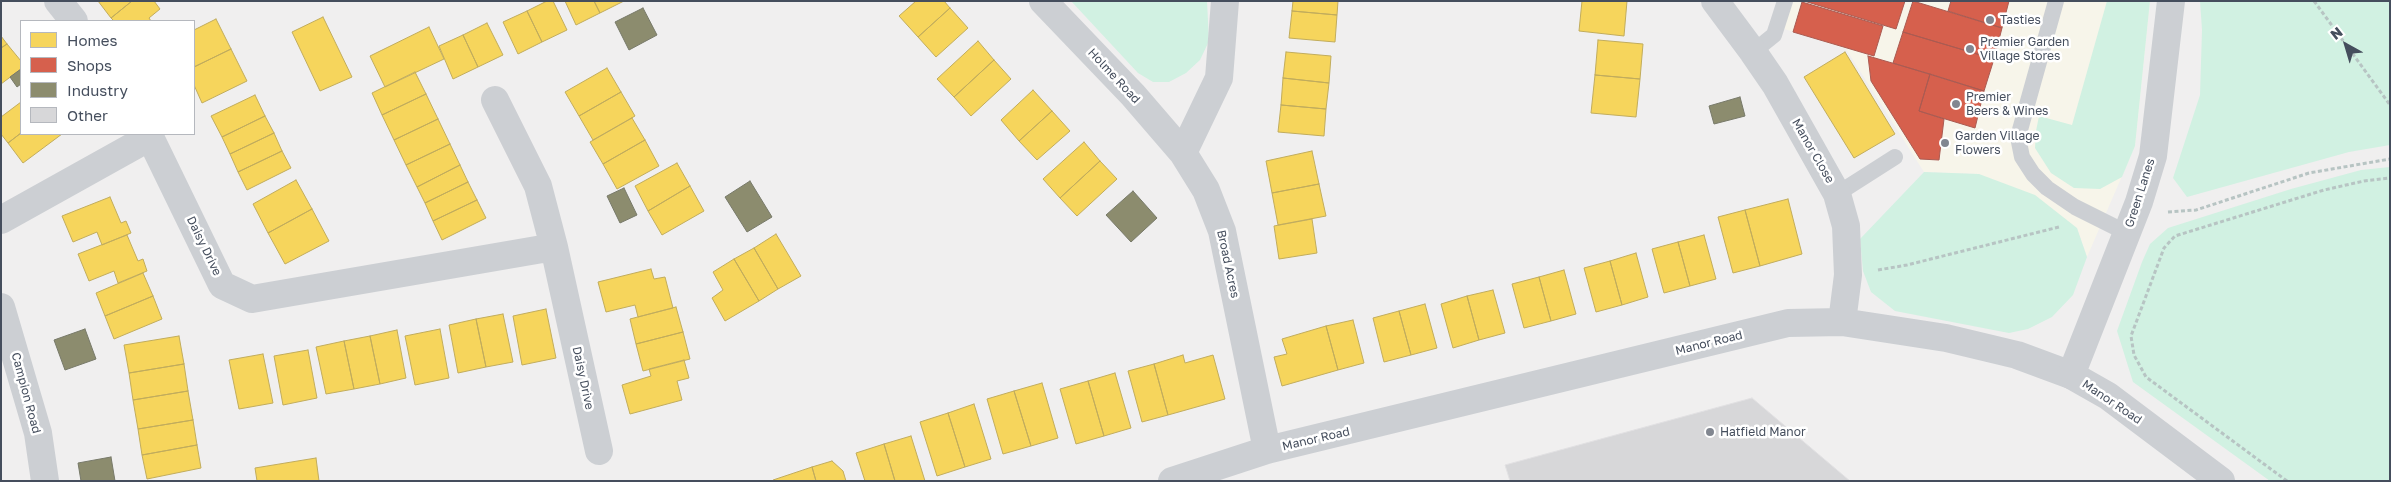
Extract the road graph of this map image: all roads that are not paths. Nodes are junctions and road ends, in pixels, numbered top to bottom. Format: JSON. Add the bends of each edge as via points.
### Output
{"nodes":[{"id":1,"x":58,"y":1,"type":"edge"},
{"id":2,"x":1043,"y":1,"type":"edge"},
{"id":3,"x":1225,"y":1,"type":"edge"},
{"id":4,"x":1715,"y":1,"type":"edge"},
{"id":5,"x":1785,"y":1,"type":"edge"},
{"id":6,"x":2056,"y":1,"type":"edge"},
{"id":7,"x":2171,"y":1,"type":"edge"},
{"id":8,"x":73,"y":20,"type":"edge"},
{"id":9,"x":1753,"y":52,"type":"junction"},
{"id":10,"x":495,"y":100,"type":"dead end"},
{"id":11,"x":149,"y":135,"type":"edge"},
{"id":12,"x":1183,"y":153,"type":"junction"},
{"id":13,"x":1895,"y":157,"type":"dead end"},
{"id":14,"x":1837,"y":194,"type":"junction"},
{"id":15,"x":1,"y":220,"type":"edge"},
{"id":16,"x":2127,"y":234,"type":"junction"},
{"id":17,"x":554,"y":247,"type":"junction"},
{"id":18,"x":1,"y":306,"type":"edge"},
{"id":19,"x":1842,"y":322,"type":"junction"},
{"id":20,"x":2071,"y":375,"type":"junction"},
{"id":21,"x":1267,"y":450,"type":"junction"},
{"id":22,"x":599,"y":451,"type":"dead end"},
{"id":23,"x":45,"y":481,"type":"edge"},
{"id":24,"x":1172,"y":481,"type":"edge"},
{"id":25,"x":2221,"y":481,"type":"edge"}],
"edges":[{"from":1,"to":8,"type":"street"},
{"from":2,"to":12,"type":"street","name":"Holme Road","via":[[1133,95]]},
{"from":3,"to":12,"type":"street","via":[[1219,78]]},
{"from":4,"to":9,"type":"street","name":"Manor Close"},
{"from":5,"to":9,"type":"lane","via":[[1774,35]]},
{"from":6,"to":16,"type":"lane","via":[[2018,137],[2022,157],[2047,188],[2075,207]]},
{"from":7,"to":16,"type":"street","name":"Green Lanes","via":[[2153,156]]},
{"from":9,"to":14,"type":"street","name":"Manor Close","via":[[1775,84]]},
{"from":10,"to":17,"type":"street","name":"Daisy Drive","via":[[538,186]]},
{"from":11,"to":15,"type":"street","name":"Daisy Drive"},
{"from":11,"to":17,"type":"street","name":"Daisy Drive","via":[[222,284],[252,299]]},
{"from":12,"to":21,"type":"street","name":"Broad Acres","via":[[1206,190],[1222,231]]},
{"from":13,"to":14,"type":"lane"},
{"from":14,"to":19,"type":"street","name":"Manor Close","via":[[1846,226],[1848,275]]},
{"from":16,"to":20,"type":"street","name":"Green Lanes"},
{"from":17,"to":22,"type":"street","name":"Daisy Drive"},
{"from":18,"to":23,"type":"street","name":"Campion Road","via":[[38,433]]},
{"from":19,"to":20,"type":"street","name":"Manor Road","via":[[1946,338],[2017,355]]},
{"from":19,"to":21,"type":"street","name":"Manor Road","via":[[1788,323]]},
{"from":20,"to":25,"type":"street","name":"Manor Road","via":[[2108,396]]},
{"from":21,"to":24,"type":"street","name":"Manor Road"}]}
